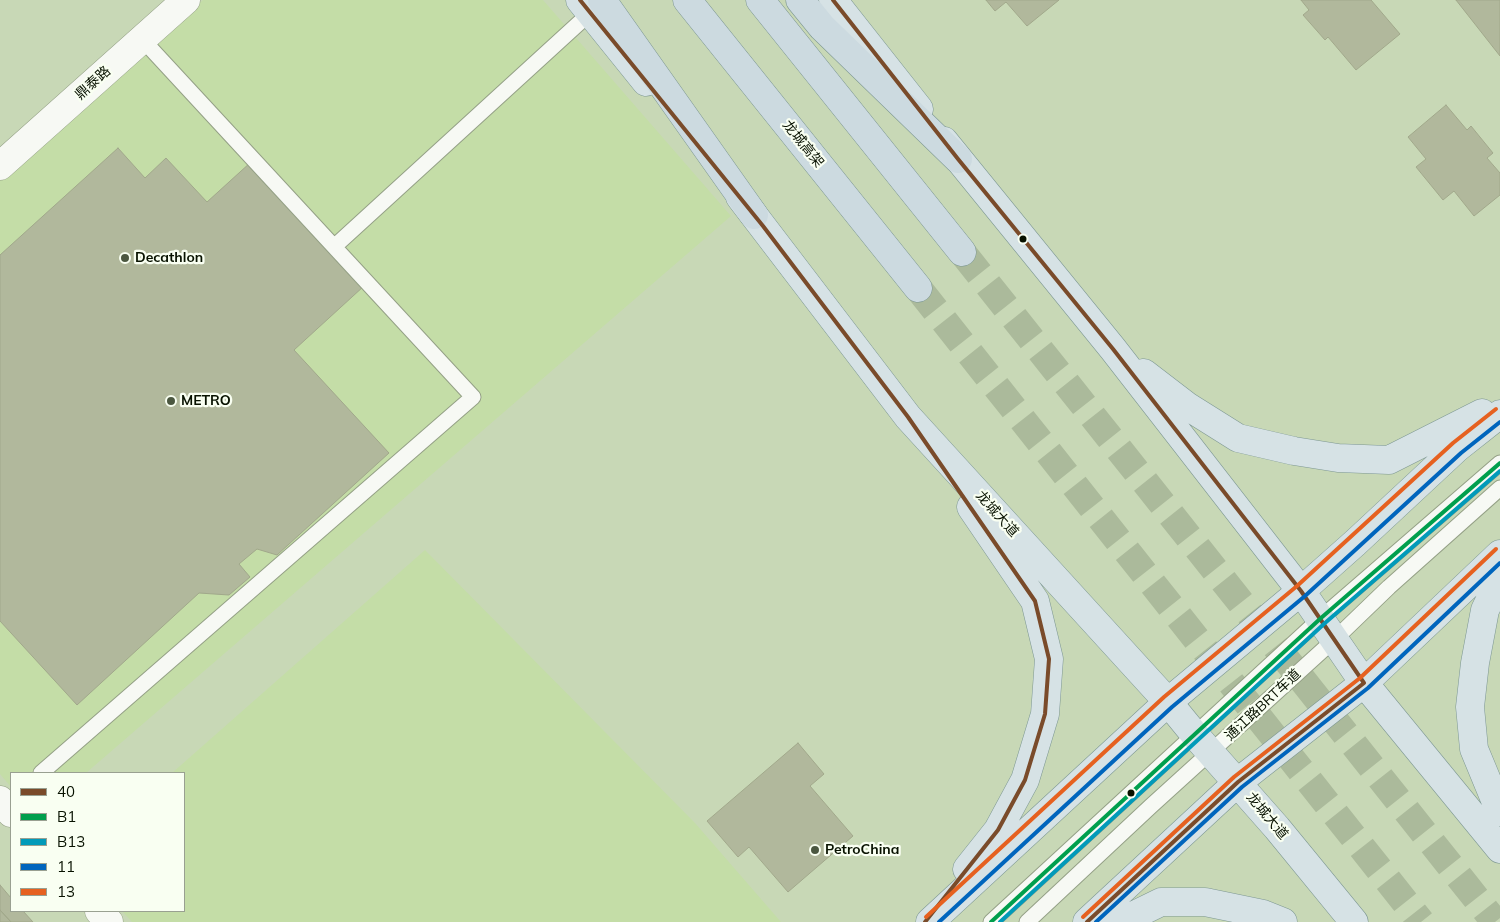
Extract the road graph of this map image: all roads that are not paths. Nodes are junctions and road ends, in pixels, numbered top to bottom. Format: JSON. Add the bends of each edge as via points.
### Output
{"nodes":[{"id":1,"x":186,"y":0,"type":"edge"},
{"id":2,"x":687,"y":0,"type":"edge"},
{"id":3,"x":760,"y":0,"type":"edge"},
{"id":4,"x":800,"y":0,"type":"edge"},
{"id":5,"x":833,"y":0,"type":"edge"},
{"id":6,"x":590,"y":4,"type":"edge"},
{"id":7,"x":142,"y":39,"type":"junction"},
{"id":8,"x":958,"y":159,"type":"junction"},
{"id":9,"x":0,"y":166,"type":"edge"},
{"id":10,"x":754,"y":215,"type":"joint"},
{"id":11,"x":335,"y":246,"type":"junction"},
{"id":12,"x":962,"y":252,"type":"tunnel mouth"},
{"id":13,"x":918,"y":288,"type":"tunnel mouth"},
{"id":14,"x":1113,"y":349,"type":"junction"},
{"id":15,"x":1500,"y":401,"type":"edge"},
{"id":16,"x":1500,"y":414,"type":"edge"},
{"id":17,"x":908,"y":417,"type":"junction"},
{"id":18,"x":1500,"y":463,"type":"edge"},
{"id":19,"x":1500,"y":488,"type":"edge"},
{"id":20,"x":1500,"y":554,"type":"edge"},
{"id":21,"x":1500,"y":579,"type":"edge"},
{"id":22,"x":1301,"y":591,"type":"junction"},
{"id":23,"x":1328,"y":628,"type":"junction"},
{"id":24,"x":1364,"y":683,"type":"junction"},
{"id":25,"x":1168,"y":702,"type":"junction"},
{"id":26,"x":1203,"y":744,"type":"junction"},
{"id":27,"x":42,"y":772,"type":"edge"},
{"id":28,"x":1238,"y":782,"type":"junction"},
{"id":29,"x":1500,"y":812,"type":"edge"},
{"id":30,"x":1500,"y":849,"type":"edge"},
{"id":31,"x":100,"y":912,"type":"edge"},
{"id":32,"x":109,"y":922,"type":"edge"},
{"id":33,"x":925,"y":922,"type":"edge"},
{"id":34,"x":930,"y":922,"type":"edge"},
{"id":35,"x":991,"y":922,"type":"edge"},
{"id":36,"x":1027,"y":922,"type":"edge"},
{"id":37,"x":1087,"y":922,"type":"edge"},
{"id":38,"x":1120,"y":922,"type":"edge"},
{"id":39,"x":1283,"y":922,"type":"edge"},
{"id":40,"x":1354,"y":922,"type":"edge"}],
"edges":[{"from":1,"to":7,"type":"street","name":"鼎泰路"},
{"from":2,"to":13,"type":"highway","name":"龙城高架"},
{"from":3,"to":12,"type":"highway"},
{"from":4,"to":8,"type":"highway","via":[[822,27]]},
{"from":5,"to":8,"type":"main road"},
{"from":6,"to":10,"type":"highway"},
{"from":6,"to":11,"type":"lane"},
{"from":7,"to":9,"type":"street","name":"鼎泰路"},
{"from":7,"to":11,"type":"lane"},
{"from":8,"to":14,"type":"main road"},
{"from":10,"to":17,"type":"main road","name":"龙城大道"},
{"from":11,"to":27,"type":"lane","via":[[473,396]]},
{"from":14,"to":15,"type":"main road","via":[[1187,406],[1238,438],[1294,452],[1338,458],[1388,460],[1470,420]]},
{"from":14,"to":22,"type":"main road"},
{"from":16,"to":22,"type":"main road","via":[[1457,448]]},
{"from":17,"to":25,"type":"main road","name":"龙城大道"},
{"from":17,"to":33,"type":"main road","via":[[1035,601],[1049,659],[1044,714],[1025,780],[998,830]]},
{"from":18,"to":23,"type":"lane","name":"通江路BRT车道"},
{"from":19,"to":23,"type":"lane","name":"通江路BRT车道","via":[[1389,587]]},
{"from":20,"to":24,"type":"main road"},
{"from":21,"to":29,"type":"main road","via":[[1485,610],[1470,707],[1474,749]]},
{"from":22,"to":23,"type":"main road"},
{"from":22,"to":25,"type":"main road"},
{"from":23,"to":24,"type":"main road"},
{"from":23,"to":26,"type":"lane","name":"通江路BRT车道"},
{"from":23,"to":26,"type":"lane","name":"通江路BRT车道"},
{"from":24,"to":28,"type":"main road"},
{"from":24,"to":30,"type":"main road"},
{"from":25,"to":26,"type":"main road","name":"龙城大道"},
{"from":25,"to":34,"type":"main road"},
{"from":26,"to":28,"type":"main road","name":"龙城大道"},
{"from":26,"to":35,"type":"lane","name":"通江路BRT车道"},
{"from":26,"to":36,"type":"lane","name":"通江路BRT车道"},
{"from":28,"to":37,"type":"main road"},
{"from":28,"to":40,"type":"main road","name":"龙城大道"},
{"from":31,"to":32,"type":"street"},
{"from":38,"to":39,"type":"main road","via":[[1161,902],[1205,902],[1263,914]]}]}
